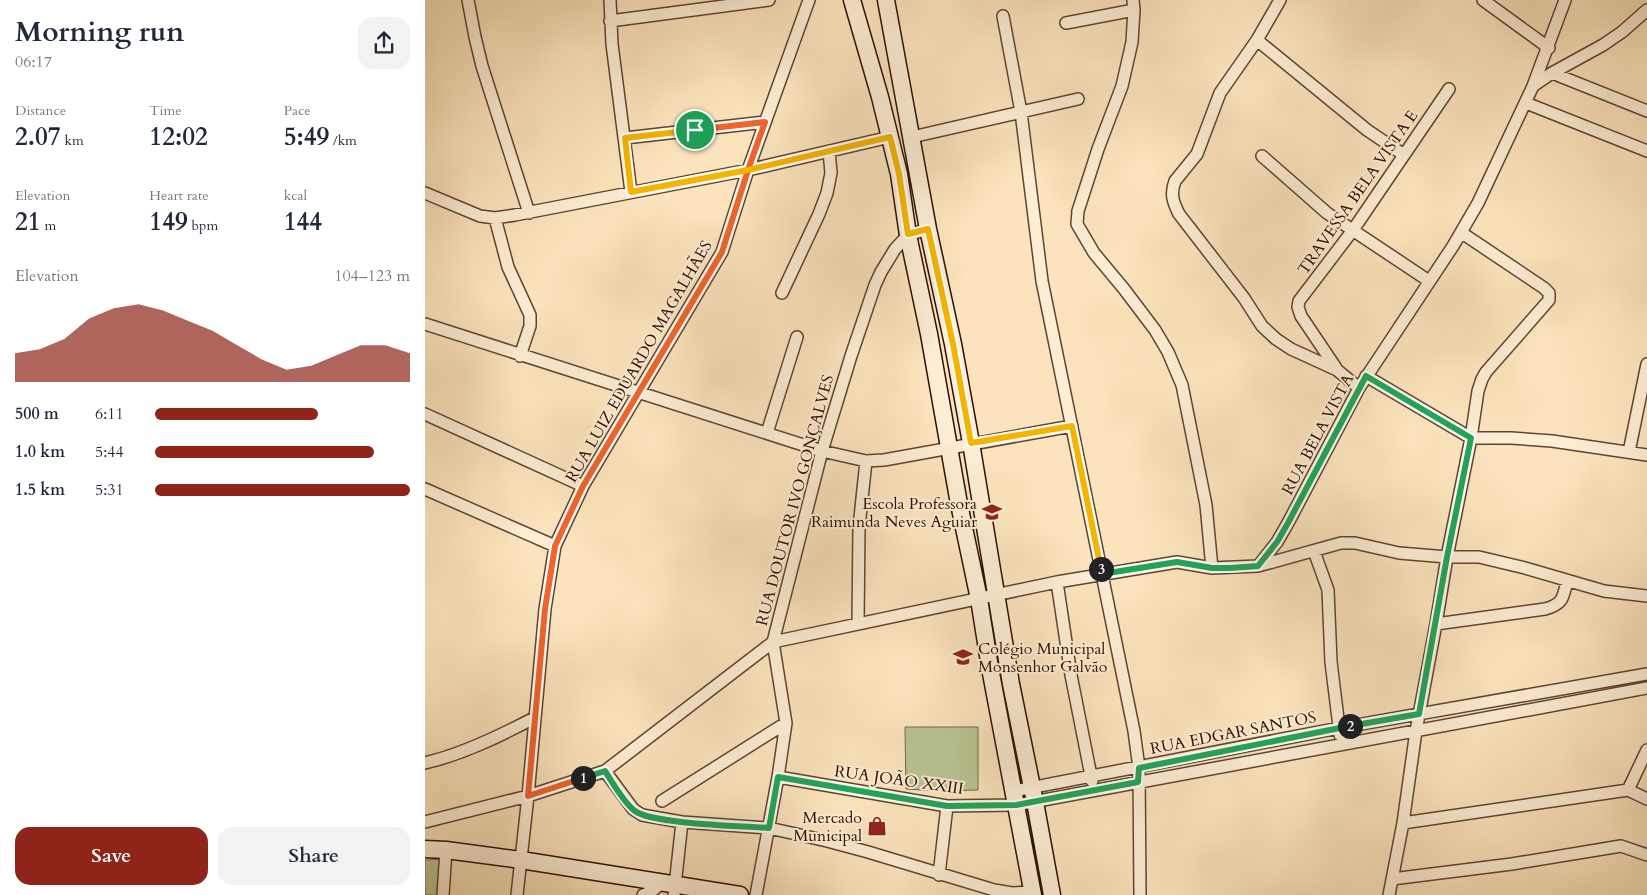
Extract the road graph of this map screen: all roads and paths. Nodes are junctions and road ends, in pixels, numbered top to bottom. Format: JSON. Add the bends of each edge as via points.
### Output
{"nodes":[{"id":1,"x":468,"y":0,"type":"edge"},
{"id":2,"x":609,"y":0,"type":"edge"},
{"id":3,"x":769,"y":0,"type":"edge"},
{"id":4,"x":809,"y":0,"type":"edge"},
{"id":5,"x":852,"y":0,"type":"edge"},
{"id":6,"x":886,"y":0,"type":"edge"},
{"id":7,"x":1280,"y":0,"type":"edge"},
{"id":8,"x":1483,"y":0,"type":"edge"},
{"id":9,"x":1565,"y":0,"type":"edge"},
{"id":10,"x":1134,"y":5,"type":"edge"},
{"id":11,"x":1647,"y":10,"type":"edge"},
{"id":12,"x":1003,"y":16,"type":"dead end"},
{"id":13,"x":610,"y":22,"type":"junction"},
{"id":14,"x":1066,"y":23,"type":"dead end"},
{"id":15,"x":1257,"y":40,"type":"junction"},
{"id":16,"x":1549,"y":48,"type":"junction"},
{"id":17,"x":1552,"y":73,"type":"junction"},
{"id":18,"x":1533,"y":86,"type":"junction"},
{"id":19,"x":1449,"y":89,"type":"dead end"},
{"id":20,"x":1077,"y":99,"type":"dead end"},
{"id":21,"x":1526,"y":103,"type":"junction"},
{"id":22,"x":1647,"y":111,"type":"edge"},
{"id":23,"x":1021,"y":112,"type":"junction"},
{"id":24,"x":765,"y":122,"type":"junction"},
{"id":25,"x":890,"y":137,"type":"junction"},
{"id":26,"x":912,"y":137,"type":"junction"},
{"id":27,"x":625,"y":138,"type":"junction"},
{"id":28,"x":1647,"y":151,"type":"edge"},
{"id":29,"x":829,"y":152,"type":"junction"},
{"id":30,"x":1262,"y":156,"type":"dead end"},
{"id":31,"x":1403,"y":156,"type":"junction"},
{"id":32,"x":748,"y":170,"type":"junction"},
{"id":33,"x":631,"y":192,"type":"junction"},
{"id":34,"x":425,"y":193,"type":"edge"},
{"id":35,"x":529,"y":213,"type":"junction"},
{"id":36,"x":495,"y":218,"type":"junction"},
{"id":37,"x":928,"y":229,"type":"junction"},
{"id":38,"x":1353,"y":230,"type":"junction"},
{"id":39,"x":1462,"y":233,"type":"junction"},
{"id":40,"x":908,"y":234,"type":"junction"},
{"id":41,"x":1429,"y":281,"type":"junction"},
{"id":42,"x":782,"y":293,"type":"dead end"},
{"id":43,"x":425,"y":324,"type":"edge"},
{"id":44,"x":797,"y":337,"type":"dead end"},
{"id":45,"x":520,"y":356,"type":"junction"},
{"id":46,"x":1647,"y":364,"type":"edge"},
{"id":47,"x":1337,"y":370,"type":"junction"},
{"id":48,"x":1366,"y":376,"type":"junction"},
{"id":49,"x":1359,"y":388,"type":"junction"},
{"id":50,"x":639,"y":393,"type":"junction"},
{"id":51,"x":425,"y":414,"type":"edge"},
{"id":52,"x":1072,"y":426,"type":"junction"},
{"id":53,"x":767,"y":433,"type":"junction"},
{"id":54,"x":1471,"y":438,"type":"junction"},
{"id":55,"x":971,"y":443,"type":"junction"},
{"id":56,"x":949,"y":447,"type":"junction"},
{"id":57,"x":821,"y":451,"type":"junction"},
{"id":58,"x":1629,"y":452,"type":"junction"},
{"id":59,"x":1647,"y":455,"type":"edge"},
{"id":60,"x":866,"y":461,"type":"junction"},
{"id":61,"x":583,"y":486,"type":"junction"},
{"id":62,"x":425,"y":489,"type":"edge"},
{"id":63,"x":555,"y":546,"type":"junction"},
{"id":64,"x":1314,"y":551,"type":"junction"},
{"id":65,"x":1447,"y":557,"type":"junction"},
{"id":66,"x":1258,"y":566,"type":"junction"},
{"id":67,"x":1212,"y":568,"type":"junction"},
{"id":68,"x":1102,"y":574,"type":"junction"},
{"id":69,"x":1567,"y":581,"type":"junction"},
{"id":70,"x":1057,"y":582,"type":"junction"},
{"id":71,"x":997,"y":594,"type":"junction"},
{"id":72,"x":1647,"y":596,"type":"edge"},
{"id":73,"x":979,"y":599,"type":"junction"},
{"id":74,"x":858,"y":624,"type":"junction"},
{"id":75,"x":1436,"y":624,"type":"junction"},
{"id":76,"x":773,"y":642,"type":"junction"},
{"id":77,"x":1647,"y":674,"type":"edge"},
{"id":78,"x":1647,"y":688,"type":"edge"},
{"id":79,"x":1549,"y":691,"type":"junction"},
{"id":80,"x":1551,"y":706,"type":"junction"},
{"id":81,"x":1419,"y":714,"type":"junction"},
{"id":82,"x":535,"y":718,"type":"junction"},
{"id":83,"x":786,"y":723,"type":"junction"},
{"id":84,"x":1339,"y":728,"type":"junction"},
{"id":85,"x":1416,"y":731,"type":"junction"},
{"id":86,"x":1341,"y":745,"type":"junction"},
{"id":87,"x":1647,"y":750,"type":"edge"},
{"id":88,"x":425,"y":763,"type":"edge"},
{"id":89,"x":1139,"y":768,"type":"junction"},
{"id":90,"x":605,"y":771,"type":"junction"},
{"id":91,"x":1090,"y":775,"type":"junction"},
{"id":92,"x":778,"y":777,"type":"junction"},
{"id":93,"x":1138,"y":782,"type":"junction"},
{"id":94,"x":1093,"y":790,"type":"junction"},
{"id":95,"x":1628,"y":790,"type":"junction"},
{"id":96,"x":1034,"y":794,"type":"junction"},
{"id":97,"x":528,"y":796,"type":"junction"},
{"id":98,"x":1015,"y":798,"type":"junction"},
{"id":99,"x":1647,"y":799,"type":"edge"},
{"id":100,"x":662,"y":801,"type":"dead end"},
{"id":101,"x":947,"y":806,"type":"junction"},
{"id":102,"x":425,"y":822,"type":"edge"},
{"id":103,"x":682,"y":822,"type":"junction"},
{"id":104,"x":1403,"y":823,"type":"junction"},
{"id":105,"x":769,"y":828,"type":"junction"},
{"id":106,"x":425,"y":849,"type":"edge"},
{"id":107,"x":447,"y":850,"type":"junction"},
{"id":108,"x":1647,"y":855,"type":"edge"},
{"id":109,"x":521,"y":860,"type":"junction"},
{"id":110,"x":939,"y":875,"type":"junction"},
{"id":111,"x":1393,"y":879,"type":"junction"},
{"id":112,"x":670,"y":887,"type":"edge"},
{"id":113,"x":1033,"y":893,"type":"edge"},
{"id":114,"x":443,"y":895,"type":"edge"},
{"id":115,"x":517,"y":895,"type":"edge"},
{"id":116,"x":643,"y":895,"type":"edge"},
{"id":117,"x":740,"y":895,"type":"edge"},
{"id":118,"x":756,"y":895,"type":"edge"},
{"id":119,"x":1052,"y":895,"type":"edge"},
{"id":120,"x":1140,"y":895,"type":"edge"},
{"id":121,"x":1389,"y":895,"type":"edge"}],
"edges":[{"from":1,"to":35,"type":"street","via":[[482,66]]},
{"from":2,"to":13,"type":"street"},
{"from":3,"to":13,"type":"street"},
{"from":4,"to":24,"type":"street","name":"RUA LUIZ EDUARDO MAGALHÃES"},
{"from":5,"to":25,"type":"main road"},
{"from":6,"to":26,"type":"main road"},
{"from":7,"to":15,"type":"street"},
{"from":8,"to":16,"type":"street"},
{"from":9,"to":16,"type":"street","name":"RUA BELA VISTA"},
{"from":10,"to":14,"type":"street"},
{"from":10,"to":67,"type":"street","via":[[1132,42],[1123,86],[1098,149],[1078,211],[1077,224],[1094,253],[1155,330],[1182,386],[1205,504]]},
{"from":11,"to":17,"type":"street","via":[[1603,45]]},
{"from":12,"to":23,"type":"street"},
{"from":13,"to":27,"type":"street"},
{"from":15,"to":31,"type":"street"},
{"from":15,"to":47,"type":"street","via":[[1220,93],[1201,148],[1178,176],[1172,199],[1199,242],[1275,339]]},
{"from":16,"to":18,"type":"street","name":"RUA BELA VISTA"},
{"from":17,"to":18,"type":"street"},
{"from":17,"to":22,"type":"street"},
{"from":18,"to":21,"type":"street","name":"RUA BELA VISTA"},
{"from":19,"to":31,"type":"street","name":"TRAVESSA BELA VISTA E"},
{"from":20,"to":23,"type":"street"},
{"from":21,"to":28,"type":"street"},
{"from":21,"to":39,"type":"street","name":"RUA BELA VISTA"},
{"from":23,"to":26,"type":"street"},
{"from":23,"to":52,"type":"street","via":[[1042,281]]},
{"from":24,"to":27,"type":"street"},
{"from":24,"to":32,"type":"street","name":"RUA LUIZ EDUARDO MAGALHÃES"},
{"from":25,"to":29,"type":"street"},
{"from":25,"to":40,"type":"main road"},
{"from":26,"to":37,"type":"main road"},
{"from":27,"to":33,"type":"street"},
{"from":29,"to":32,"type":"street"},
{"from":29,"to":42,"type":"street","via":[[831,174],[827,193]]},
{"from":30,"to":38,"type":"street","via":[[1327,213]]},
{"from":31,"to":38,"type":"street","name":"TRAVESSA BELA VISTA E"},
{"from":32,"to":33,"type":"street"},
{"from":32,"to":50,"type":"street","name":"RUA LUIZ EDUARDO MAGALHÃES","via":[[722,252]]},
{"from":33,"to":35,"type":"street"},
{"from":34,"to":36,"type":"street","via":[[480,216]]},
{"from":35,"to":36,"type":"street"},
{"from":36,"to":45,"type":"street","via":[[507,266],[529,315],[530,326]]},
{"from":37,"to":40,"type":"street"},
{"from":37,"to":55,"type":"main road"},
{"from":38,"to":41,"type":"street"},
{"from":38,"to":47,"type":"street","name":"TRAVESSA BELA VISTA E","via":[[1303,295],[1298,307]]},
{"from":39,"to":41,"type":"street","name":"RUA BELA VISTA"},
{"from":39,"to":54,"type":"street","via":[[1549,293],[1549,300],[1482,378]]},
{"from":40,"to":56,"type":"main road"},
{"from":40,"to":57,"type":"street","name":"RUA DOUTOR IVO GONÇALVES","via":[[887,260],[875,284]]},
{"from":41,"to":48,"type":"street","name":"RUA BELA VISTA"},
{"from":43,"to":45,"type":"street"},
{"from":44,"to":53,"type":"street"},
{"from":45,"to":50,"type":"street"},
{"from":46,"to":58,"type":"street"},
{"from":47,"to":49,"type":"street"},
{"from":48,"to":49,"type":"street","name":"RUA BELA VISTA"},
{"from":48,"to":54,"type":"street"},
{"from":49,"to":66,"type":"street","name":"RUA BELA VISTA","via":[[1288,523]]},
{"from":50,"to":53,"type":"street"},
{"from":50,"to":61,"type":"street","name":"RUA LUIZ EDUARDO MAGALHÃES"},
{"from":51,"to":61,"type":"street"},
{"from":52,"to":55,"type":"street"},
{"from":52,"to":68,"type":"street"},
{"from":53,"to":57,"type":"street"},
{"from":54,"to":58,"type":"street","via":[[1552,441]]},
{"from":54,"to":65,"type":"street"},
{"from":55,"to":56,"type":"street"},
{"from":55,"to":71,"type":"main road"},
{"from":56,"to":60,"type":"street","via":[[913,456]]},
{"from":56,"to":73,"type":"main road"},
{"from":57,"to":60,"type":"street"},
{"from":57,"to":76,"type":"street","name":"RUA DOUTOR IVO GONÇALVES"},
{"from":58,"to":59,"type":"street"},
{"from":60,"to":74,"type":"street","via":[[859,527]]},
{"from":61,"to":63,"type":"street","name":"RUA LUIZ EDUARDO MAGALHÃES"},
{"from":62,"to":63,"type":"street"},
{"from":63,"to":82,"type":"street","name":"RUA LUIZ EDUARDO MAGALHÃES","via":[[545,609]]},
{"from":64,"to":65,"type":"street","via":[[1341,543],[1355,543],[1399,553]]},
{"from":64,"to":66,"type":"street"},
{"from":64,"to":84,"type":"street","via":[[1328,590],[1331,662]]},
{"from":65,"to":69,"type":"street","via":[[1497,560]]},
{"from":65,"to":75,"type":"street"},
{"from":66,"to":67,"type":"street"},
{"from":67,"to":68,"type":"street","via":[[1177,562]]},
{"from":68,"to":70,"type":"street"},
{"from":68,"to":89,"type":"street"},
{"from":69,"to":72,"type":"street","via":[[1610,592]]},
{"from":69,"to":75,"type":"street","via":[[1560,602],[1555,606]]},
{"from":70,"to":71,"type":"street"},
{"from":70,"to":91,"type":"street"},
{"from":71,"to":73,"type":"street"},
{"from":71,"to":96,"type":"main road","via":[[1011,684]]},
{"from":73,"to":74,"type":"street"},
{"from":73,"to":98,"type":"main road"},
{"from":74,"to":76,"type":"street"},
{"from":75,"to":81,"type":"street"},
{"from":76,"to":83,"type":"street","name":"RUA DOUTOR IVO GONÇALVES"},
{"from":76,"to":90,"type":"street"},
{"from":77,"to":79,"type":"street","name":"RUA EDGAR SANTOS"},
{"from":78,"to":80,"type":"street","name":"RUA EDGAR SANTOS"},
{"from":79,"to":80,"type":"street"},
{"from":79,"to":81,"type":"street","name":"RUA EDGAR SANTOS"},
{"from":80,"to":85,"type":"street","name":"RUA EDGAR SANTOS"},
{"from":81,"to":84,"type":"street","name":"RUA EDGAR SANTOS"},
{"from":81,"to":85,"type":"street"},
{"from":82,"to":88,"type":"street","via":[[460,752]]},
{"from":82,"to":97,"type":"street","name":"RUA LUIZ EDUARDO MAGALHÃES"},
{"from":83,"to":92,"type":"street","name":"RUA DOUTOR IVO GONÇALVES"},
{"from":83,"to":100,"type":"street"},
{"from":84,"to":86,"type":"street"},
{"from":84,"to":89,"type":"street","name":"RUA EDGAR SANTOS"},
{"from":85,"to":86,"type":"street","name":"RUA EDGAR SANTOS"},
{"from":85,"to":104,"type":"street"},
{"from":86,"to":93,"type":"street","name":"RUA EDGAR SANTOS"},
{"from":87,"to":95,"type":"street"},
{"from":89,"to":91,"type":"street","name":"RUA EDGAR SANTOS"},
{"from":89,"to":93,"type":"street"},
{"from":90,"to":97,"type":"street"},
{"from":90,"to":103,"type":"street","via":[[638,813]]},
{"from":91,"to":94,"type":"street"},
{"from":91,"to":96,"type":"street","name":"RUA EDGAR SANTOS"},
{"from":92,"to":101,"type":"street","name":"RUA JOÃO XXIII"},
{"from":92,"to":105,"type":"street","name":"RUA DOUTOR IVO GONÇALVES"},
{"from":93,"to":94,"type":"street","name":"RUA EDGAR SANTOS"},
{"from":93,"to":120,"type":"street"},
{"from":94,"to":96,"type":"street","name":"RUA EDGAR SANTOS"},
{"from":95,"to":99,"type":"street"},
{"from":95,"to":104,"type":"street"},
{"from":96,"to":98,"type":"street"},
{"from":96,"to":98,"type":"street"},
{"from":96,"to":119,"type":"main road"},
{"from":97,"to":102,"type":"street"},
{"from":97,"to":109,"type":"street","name":"RUA LUIZ EDUARDO MAGALHÃES"},
{"from":98,"to":101,"type":"street","name":"RUA JOÃO XXIII"},
{"from":98,"to":113,"type":"main road"},
{"from":101,"to":110,"type":"street"},
{"from":103,"to":105,"type":"street"},
{"from":103,"to":112,"type":"street"},
{"from":104,"to":111,"type":"street"},
{"from":105,"to":110,"type":"street","via":[[904,862]]},
{"from":105,"to":118,"type":"street","name":"RUA DOUTOR IVO GONÇALVES"},
{"from":106,"to":107,"type":"main road"},
{"from":107,"to":109,"type":"main road"},
{"from":107,"to":114,"type":"street"},
{"from":108,"to":111,"type":"street","via":[[1621,846]]},
{"from":109,"to":112,"type":"main road"},
{"from":109,"to":115,"type":"street","name":"RUA LUIZ EDUARDO MAGALHÃES"},
{"from":110,"to":113,"type":"street","via":[[1005,893]]},
{"from":111,"to":121,"type":"street"},
{"from":112,"to":116,"type":"street"},
{"from":112,"to":117,"type":"main road"}]}
